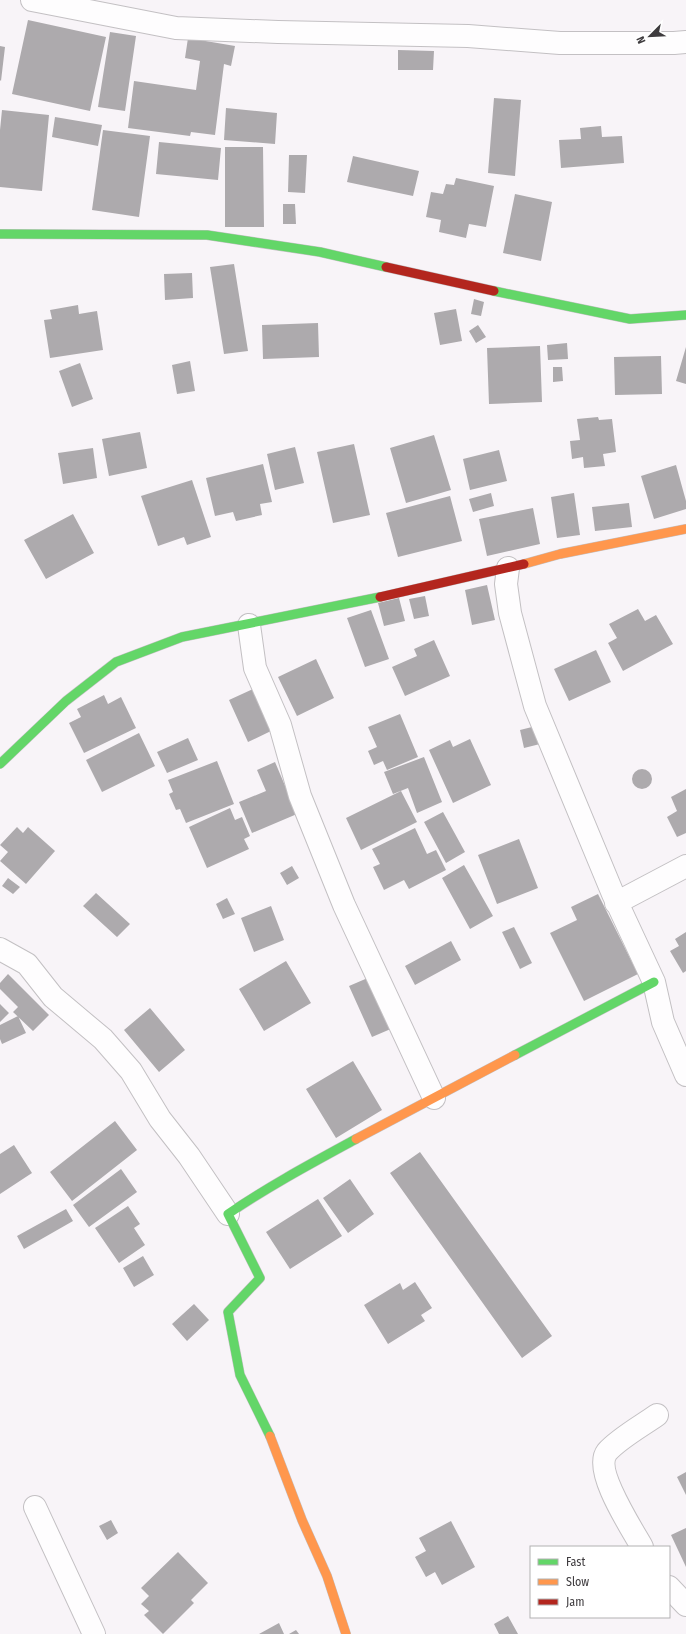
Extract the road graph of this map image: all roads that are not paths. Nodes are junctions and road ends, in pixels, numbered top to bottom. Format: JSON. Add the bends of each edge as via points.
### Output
{"nodes":[{"id":1,"x":32,"y":0,"type":"edge"},
{"id":2,"x":686,"y":42,"type":"edge"},
{"id":3,"x":0,"y":234,"type":"edge"},
{"id":4,"x":686,"y":315,"type":"edge"},
{"id":5,"x":686,"y":529,"type":"edge"},
{"id":6,"x":508,"y":568,"type":"junction"},
{"id":7,"x":249,"y":625,"type":"junction"},
{"id":8,"x":0,"y":764,"type":"edge"},
{"id":9,"x":686,"y":866,"type":"edge"},
{"id":10,"x":616,"y":903,"type":"junction"},
{"id":11,"x":0,"y":949,"type":"edge"},
{"id":12,"x":654,"y":982,"type":"junction"},
{"id":13,"x":686,"y":1075,"type":"edge"},
{"id":14,"x":434,"y":1098,"type":"junction"},
{"id":15,"x":228,"y":1214,"type":"junction"},
{"id":16,"x":657,"y":1415,"type":"dead end"},
{"id":17,"x":35,"y":1507,"type":"dead end"},
{"id":18,"x":641,"y":1546,"type":"edge"},
{"id":19,"x":670,"y":1588,"type":"edge"},
{"id":20,"x":686,"y":1605,"type":"edge"},
{"id":21,"x":94,"y":1634,"type":"edge"},
{"id":22,"x":346,"y":1634,"type":"edge"}],
"edges":[{"from":1,"to":2,"type":"street","via":[[176,28],[468,36],[560,43]]},
{"from":3,"to":4,"type":"street","via":[[207,235],[320,252],[630,319]]},
{"from":5,"to":6,"type":"street","via":[[560,554]]},
{"from":6,"to":7,"type":"street"},
{"from":6,"to":10,"type":"street","via":[[506,584],[510,613],[535,706]]},
{"from":7,"to":8,"type":"street","via":[[182,638],[116,662],[66,701]]},
{"from":7,"to":14,"type":"street","via":[[255,668],[280,725],[300,796],[344,905]]},
{"from":9,"to":10,"type":"street"},
{"from":10,"to":12,"type":"street"},
{"from":11,"to":15,"type":"street","via":[[27,964],[53,997],[103,1039],[131,1071],[160,1119],[189,1156]]},
{"from":12,"to":13,"type":"street","via":[[663,1022]]},
{"from":12,"to":14,"type":"street"},
{"from":14,"to":15,"type":"street","via":[[306,1166]]},
{"from":15,"to":22,"type":"street","via":[[260,1278],[228,1312],[240,1375],[275,1446],[302,1520],[327,1576]]},
{"from":16,"to":18,"type":"street","via":[[607,1452],[604,1462],[617,1505]]},
{"from":17,"to":21,"type":"street"},
{"from":19,"to":20,"type":"street"}]}
